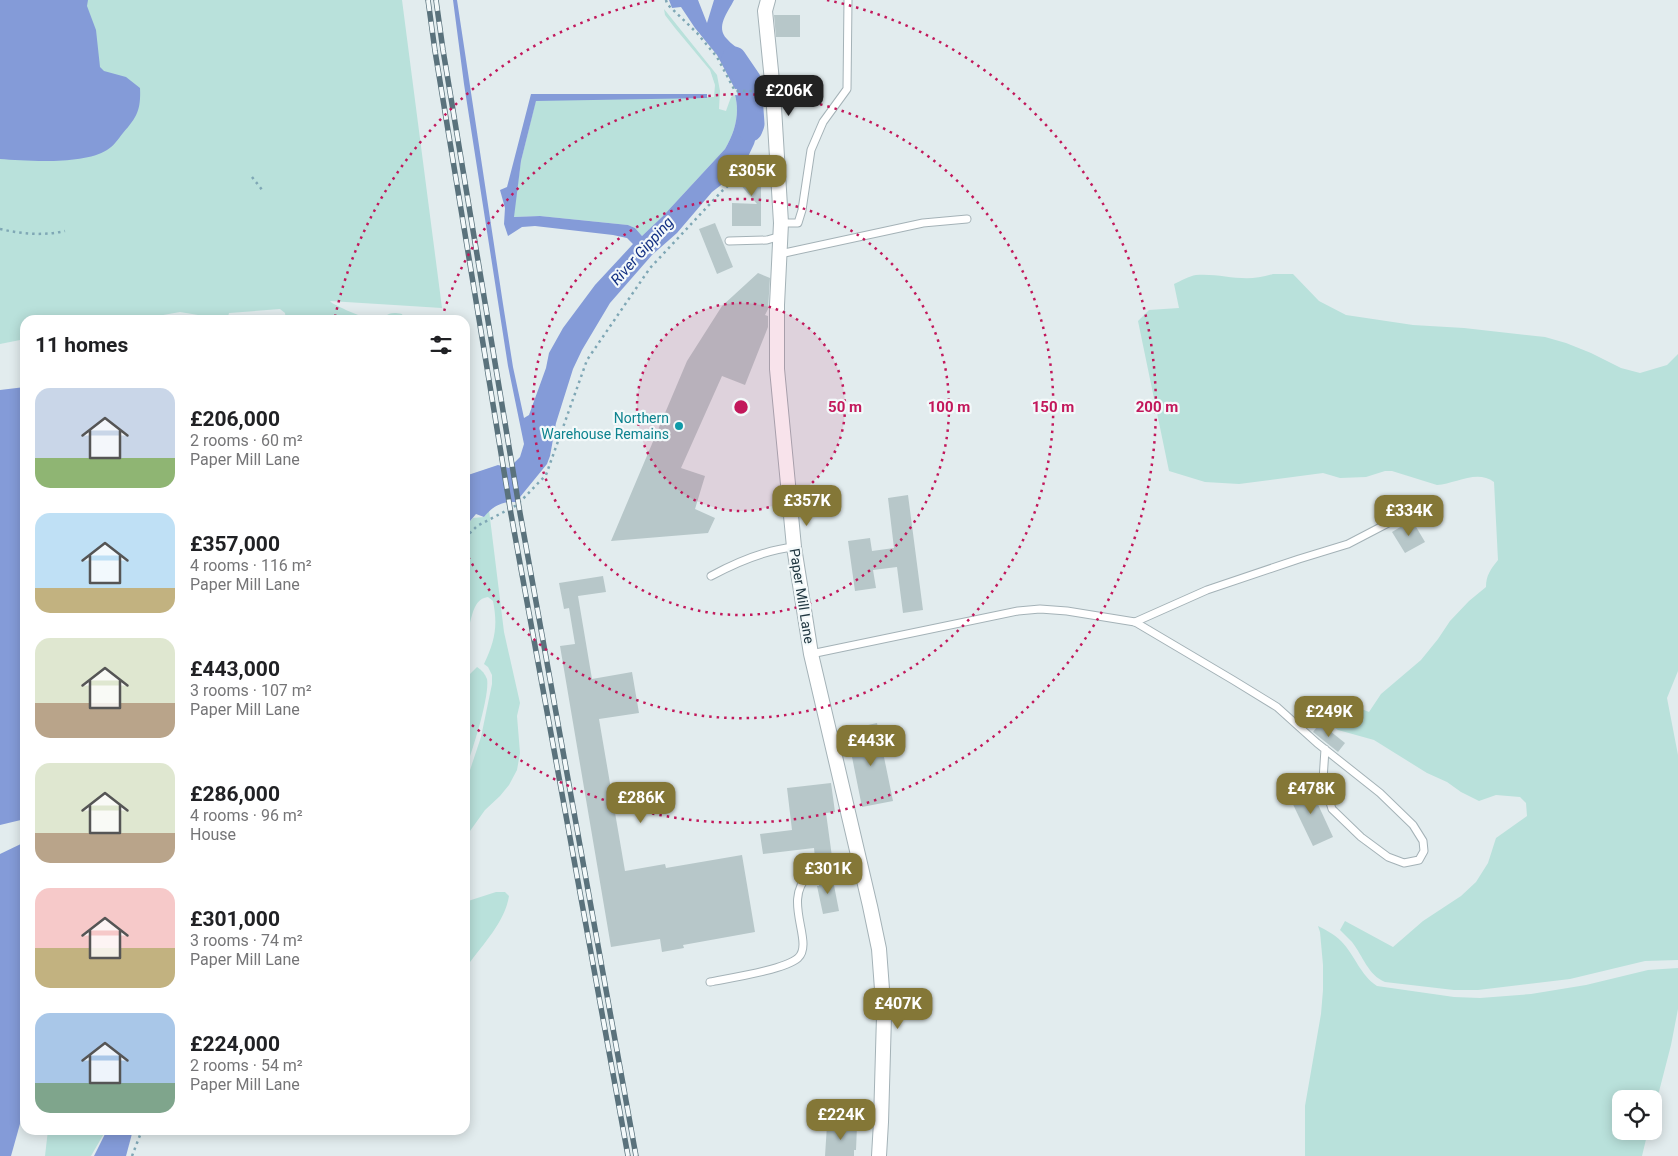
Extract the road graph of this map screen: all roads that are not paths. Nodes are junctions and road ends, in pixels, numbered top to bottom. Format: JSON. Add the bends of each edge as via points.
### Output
{"nodes":[{"id":1,"x":768,"y":0,"type":"edge"},
{"id":2,"x":848,"y":0,"type":"edge"},
{"id":3,"x":967,"y":219,"type":"dead end"},
{"id":4,"x":781,"y":230,"type":"junction"},
{"id":5,"x":729,"y":241,"type":"dead end"},
{"id":6,"x":780,"y":254,"type":"junction"},
{"id":7,"x":1396,"y":519,"type":"dead end"},
{"id":8,"x":794,"y":547,"type":"junction"},
{"id":9,"x":711,"y":576,"type":"dead end"},
{"id":10,"x":1135,"y":622,"type":"junction"},
{"id":11,"x":811,"y":654,"type":"junction"},
{"id":12,"x":1325,"y":749,"type":"junction"},
{"id":13,"x":860,"y":863,"type":"junction"},
{"id":14,"x":710,"y":982,"type":"dead end"},
{"id":15,"x":879,"y":1156,"type":"edge"}],
"edges":[{"from":1,"to":4,"type":"street","name":"Paper Mill Lane","via":[[765,11]]},
{"from":2,"to":4,"type":"lane","via":[[847,90],[823,122],[811,150],[798,223]]},
{"from":3,"to":6,"type":"lane","via":[[923,222]]},
{"from":4,"to":5,"type":"lane","via":[[767,240]]},
{"from":4,"to":6,"type":"street","name":"Paper Mill Lane"},
{"from":6,"to":8,"type":"street","name":"Paper Mill Lane","via":[[776,305],[777,369]]},
{"from":7,"to":10,"type":"lane","via":[[1348,544],[1207,590]]},
{"from":8,"to":9,"type":"lane","via":[[735,563]]},
{"from":8,"to":11,"type":"street","name":"Paper Mill Lane"},
{"from":10,"to":11,"type":"lane","via":[[1067,611],[1018,611]]},
{"from":10,"to":12,"type":"lane","via":[[1276,708]]},
{"from":11,"to":13,"type":"street","name":"Paper Mill Lane"},
{"from":12,"to":12,"type":"lane","via":[[1323,780],[1332,809],[1388,857],[1404,863],[1419,860],[1424,851],[1423,841],[1413,825],[1380,793]]},
{"from":13,"to":14,"type":"lane","via":[[809,875],[802,881],[797,907],[803,942],[802,953],[796,959],[770,970]]},
{"from":13,"to":15,"type":"street","name":"Paper Mill Lane","via":[[879,949],[884,1016]]}]}
